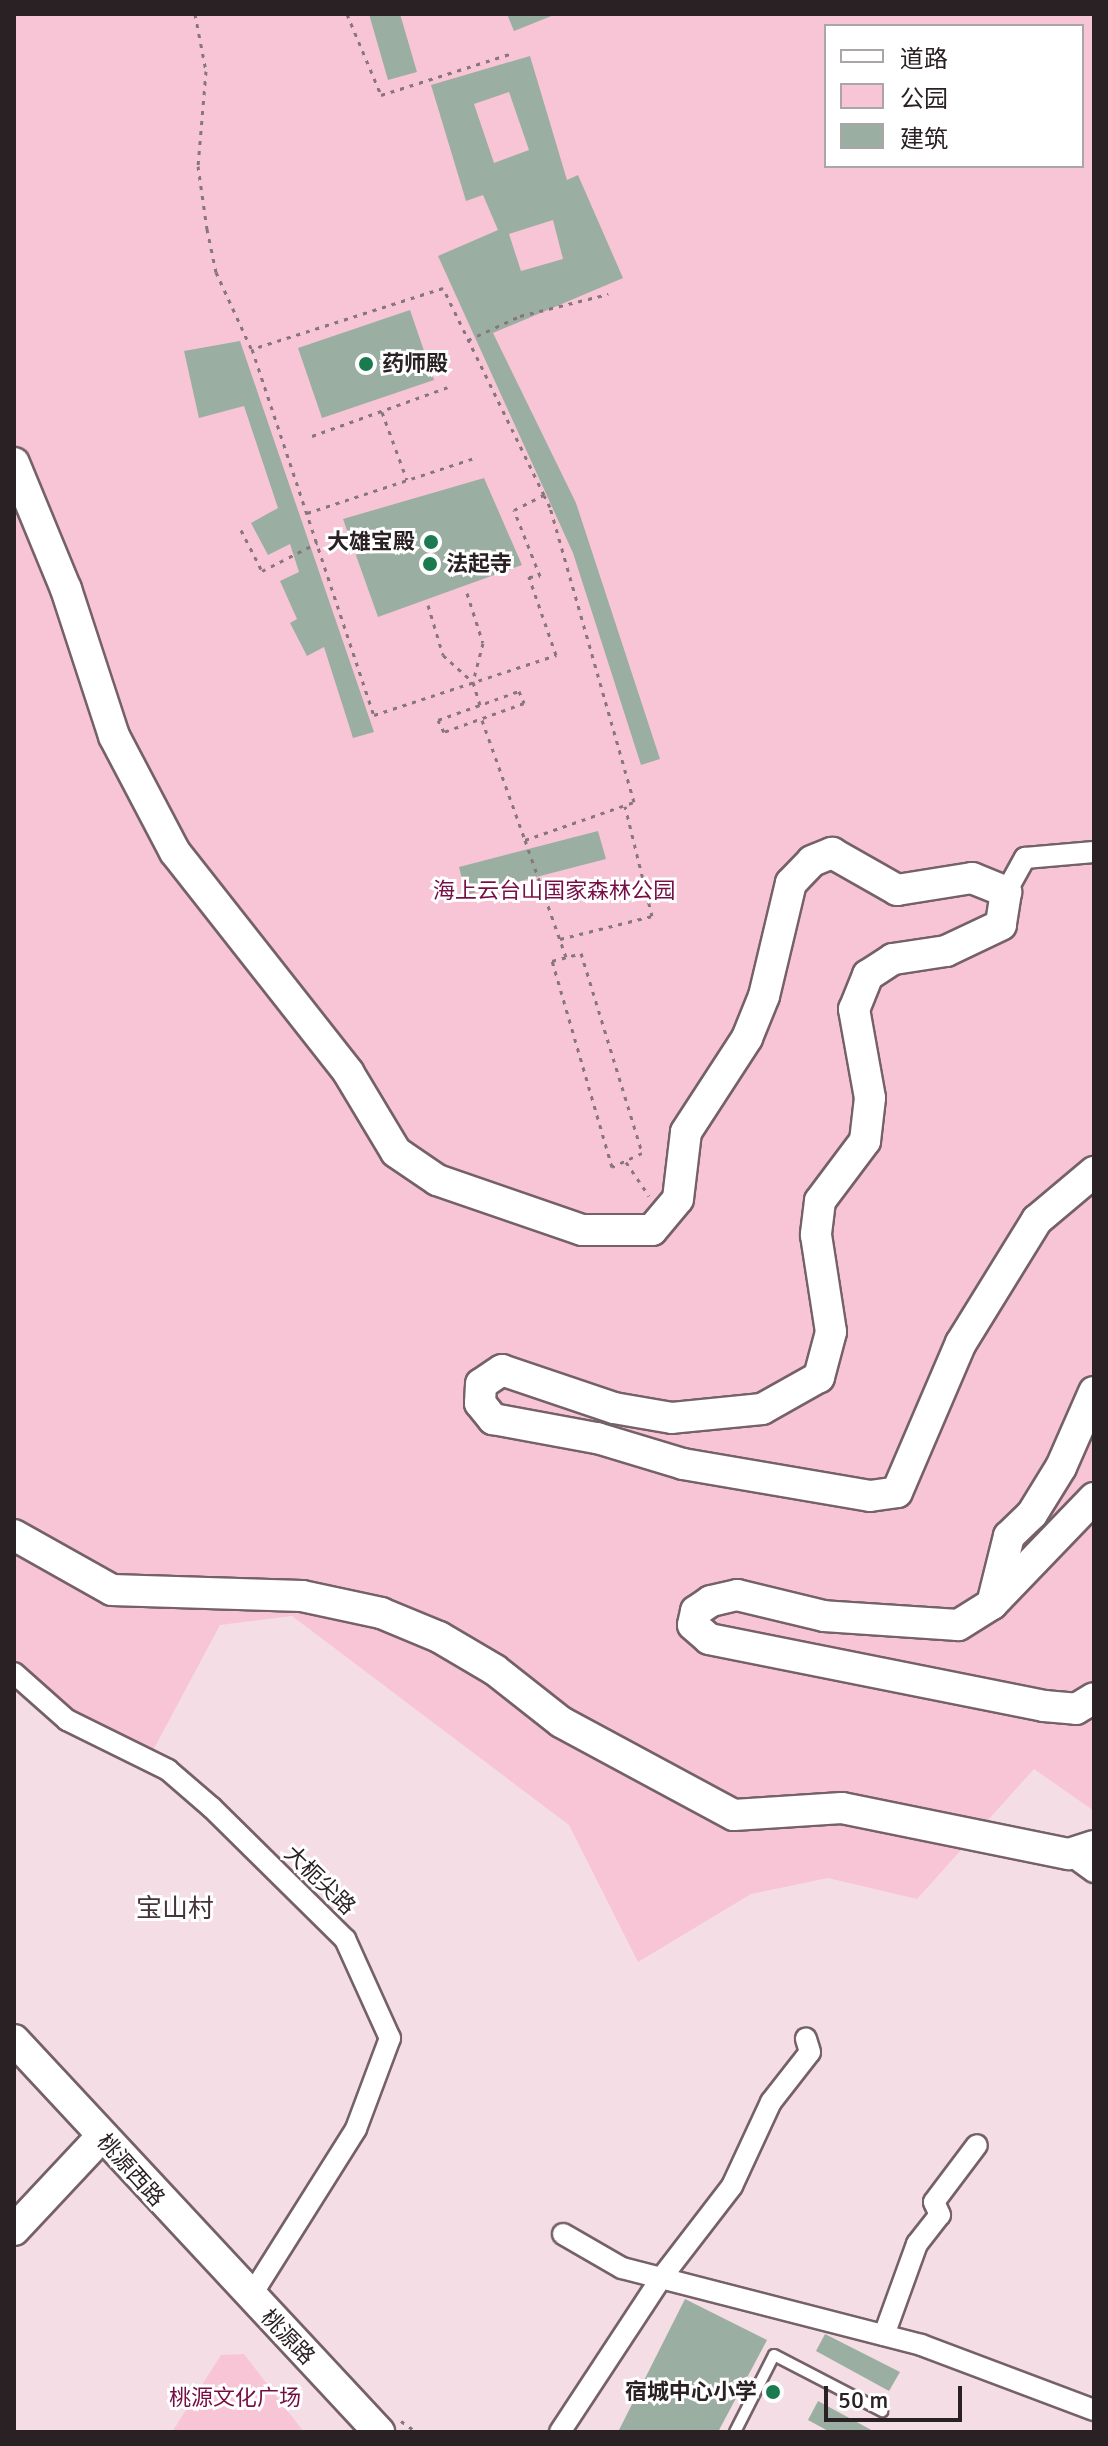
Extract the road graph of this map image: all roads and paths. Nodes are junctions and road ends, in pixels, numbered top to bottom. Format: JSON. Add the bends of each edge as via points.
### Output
{"nodes":[{"id":1,"x":195,"y":14,"type":"edge"},
{"id":2,"x":347,"y":14,"type":"edge"},
{"id":3,"x":513,"y":53,"type":"dead end"},
{"id":4,"x":608,"y":294,"type":"dead end"},
{"id":5,"x":468,"y":340,"type":"junction"},
{"id":6,"x":252,"y":349,"type":"junction"},
{"id":7,"x":448,"y":387,"type":"dead end"},
{"id":8,"x":382,"y":411,"type":"junction"},
{"id":9,"x":312,"y":436,"type":"dead end"},
{"id":10,"x":477,"y":457,"type":"dead end"},
{"id":11,"x":14,"y":463,"type":"edge"},
{"id":12,"x":407,"y":480,"type":"junction"},
{"id":13,"x":544,"y":495,"type":"junction"},
{"id":14,"x":307,"y":513,"type":"junction"},
{"id":15,"x":241,"y":530,"type":"dead end"},
{"id":16,"x":317,"y":543,"type":"junction"},
{"id":17,"x":467,"y":593,"type":"dead end"},
{"id":18,"x":428,"y":605,"type":"dead end"},
{"id":19,"x":473,"y":682,"type":"junction"},
{"id":20,"x":480,"y":705,"type":"junction"},
{"id":21,"x":482,"y":720,"type":"junction"},
{"id":22,"x":625,"y":806,"type":"junction"},
{"id":23,"x":525,"y":840,"type":"junction"},
{"id":24,"x":1094,"y":852,"type":"edge"},
{"id":25,"x":1006,"y":892,"type":"junction"},
{"id":26,"x":560,"y":939,"type":"junction"},
{"id":27,"x":566,"y":957,"type":"junction"},
{"id":28,"x":626,"y":1162,"type":"junction"},
{"id":29,"x":1094,"y":1172,"type":"edge"},
{"id":30,"x":666,"y":1214,"type":"junction"},
{"id":31,"x":1094,"y":1392,"type":"edge"},
{"id":32,"x":1094,"y":1498,"type":"edge"},
{"id":33,"x":14,"y":1535,"type":"edge"},
{"id":34,"x":992,"y":1604,"type":"junction"},
{"id":35,"x":14,"y":1673,"type":"edge"},
{"id":36,"x":1094,"y":1698,"type":"edge"},
{"id":37,"x":1082,"y":1850,"type":"edge"},
{"id":38,"x":1094,"y":1872,"type":"edge"},
{"id":39,"x":806,"y":2039,"type":"dead end"},
{"id":40,"x":14,"y":2040,"type":"edge"},
{"id":41,"x":101,"y":2137,"type":"junction"},
{"id":42,"x":977,"y":2145,"type":"dead end"},
{"id":43,"x":14,"y":2230,"type":"edge"},
{"id":44,"x":563,"y":2234,"type":"dead end"},
{"id":45,"x":662,"y":2277,"type":"junction"},
{"id":46,"x":249,"y":2299,"type":"junction"},
{"id":47,"x":884,"y":2335,"type":"junction"},
{"id":48,"x":1094,"y":2410,"type":"edge"},
{"id":49,"x":882,"y":2411,"type":"dead end"},
{"id":50,"x":354,"y":2432,"type":"edge"},
{"id":51,"x":379,"y":2432,"type":"edge"},
{"id":52,"x":560,"y":2432,"type":"edge"},
{"id":53,"x":735,"y":2432,"type":"edge"}],
"edges":[{"from":1,"to":6,"type":"path","via":[[206,71],[198,166],[207,229],[216,272]]},
{"from":2,"to":3,"type":"path","via":[[381,95]]},
{"from":4,"to":5,"type":"path","via":[[520,316]]},
{"from":5,"to":6,"type":"path","via":[[443,288]]},
{"from":5,"to":13,"type":"path"},
{"from":6,"to":14,"type":"path"},
{"from":7,"to":8,"type":"path"},
{"from":8,"to":9,"type":"path"},
{"from":8,"to":12,"type":"path"},
{"from":10,"to":12,"type":"path"},
{"from":11,"to":30,"type":"street","via":[[66,589],[114,736],[175,852],[348,1072],[396,1152],[437,1180],[582,1230],[652,1230]]},
{"from":12,"to":14,"type":"path"},
{"from":13,"to":19,"type":"path","via":[[514,510],[540,576],[529,577],[556,655]]},
{"from":13,"to":22,"type":"path","via":[[634,802]]},
{"from":14,"to":16,"type":"path"},
{"from":15,"to":16,"type":"path","via":[[262,571]]},
{"from":16,"to":19,"type":"path","via":[[374,715]]},
{"from":17,"to":19,"type":"path","via":[[483,643]]},
{"from":18,"to":19,"type":"path","via":[[443,655]]},
{"from":19,"to":20,"type":"path"},
{"from":20,"to":21,"type":"path","via":[[438,720],[444,732]]},
{"from":20,"to":21,"type":"path","via":[[519,691],[524,703]]},
{"from":21,"to":23,"type":"path"},
{"from":22,"to":23,"type":"path"},
{"from":22,"to":26,"type":"path","via":[[652,916]]},
{"from":23,"to":26,"type":"path"},
{"from":24,"to":25,"type":"street","via":[[1025,858]]},
{"from":25,"to":29,"type":"street","via":[[1001,925],[946,951],[893,959],[868,975],[854,1009],[870,1098],[865,1141],[820,1201],[816,1235],[831,1332],[819,1377],[762,1409],[715,1417],[672,1418],[614,1408],[502,1370],[481,1384],[480,1403],[493,1419],[597,1438],[683,1464],[870,1496],[897,1492],[968,1331],[1037,1220]]},
{"from":25,"to":30,"type":"street","via":[[972,878],[897,890],[832,853],[812,861],[791,883],[747,1038],[686,1132],[678,1199]]},
{"from":26,"to":27,"type":"path"},
{"from":27,"to":28,"type":"path","via":[[581,953],[642,1153]]},
{"from":27,"to":28,"type":"path","via":[[552,961],[599,1123],[612,1167]]},
{"from":28,"to":30,"type":"path","via":[[633,1180]]},
{"from":31,"to":34,"type":"street","via":[[1061,1467],[1032,1514],[1009,1536]]},
{"from":32,"to":34,"type":"street"},
{"from":33,"to":37,"type":"street","via":[[112,1590],[148,1596],[183,1590],[260,1593],[381,1613],[450,1643],[561,1722],[734,1815],[842,1808]]},
{"from":34,"to":36,"type":"street","via":[[958,1625],[824,1616],[737,1595],[696,1611],[693,1625],[709,1639],[1044,1706],[1076,1709]]},
{"from":35,"to":46,"type":"street","name":"大枙尖路","via":[[67,1720],[168,1770],[212,1808],[345,1939],[390,2038],[356,2129]]},
{"from":37,"to":38,"type":"street"},
{"from":39,"to":45,"type":"street","via":[[810,2052],[771,2102],[732,2186]]},
{"from":40,"to":41,"type":"street","name":"桃源西路"},
{"from":41,"to":43,"type":"street"},
{"from":41,"to":46,"type":"street","name":"桃源西路"},
{"from":42,"to":47,"type":"street","via":[[934,2202],[940,2215],[917,2244]]},
{"from":44,"to":45,"type":"street","via":[[622,2268]]},
{"from":45,"to":47,"type":"street"},
{"from":45,"to":52,"type":"street"},
{"from":46,"to":50,"type":"street","name":"桃源路","via":[[252,2323]]},
{"from":46,"to":51,"type":"street","name":"桃源路"},
{"from":47,"to":48,"type":"street"},
{"from":49,"to":53,"type":"lane","via":[[774,2355]]}]}
